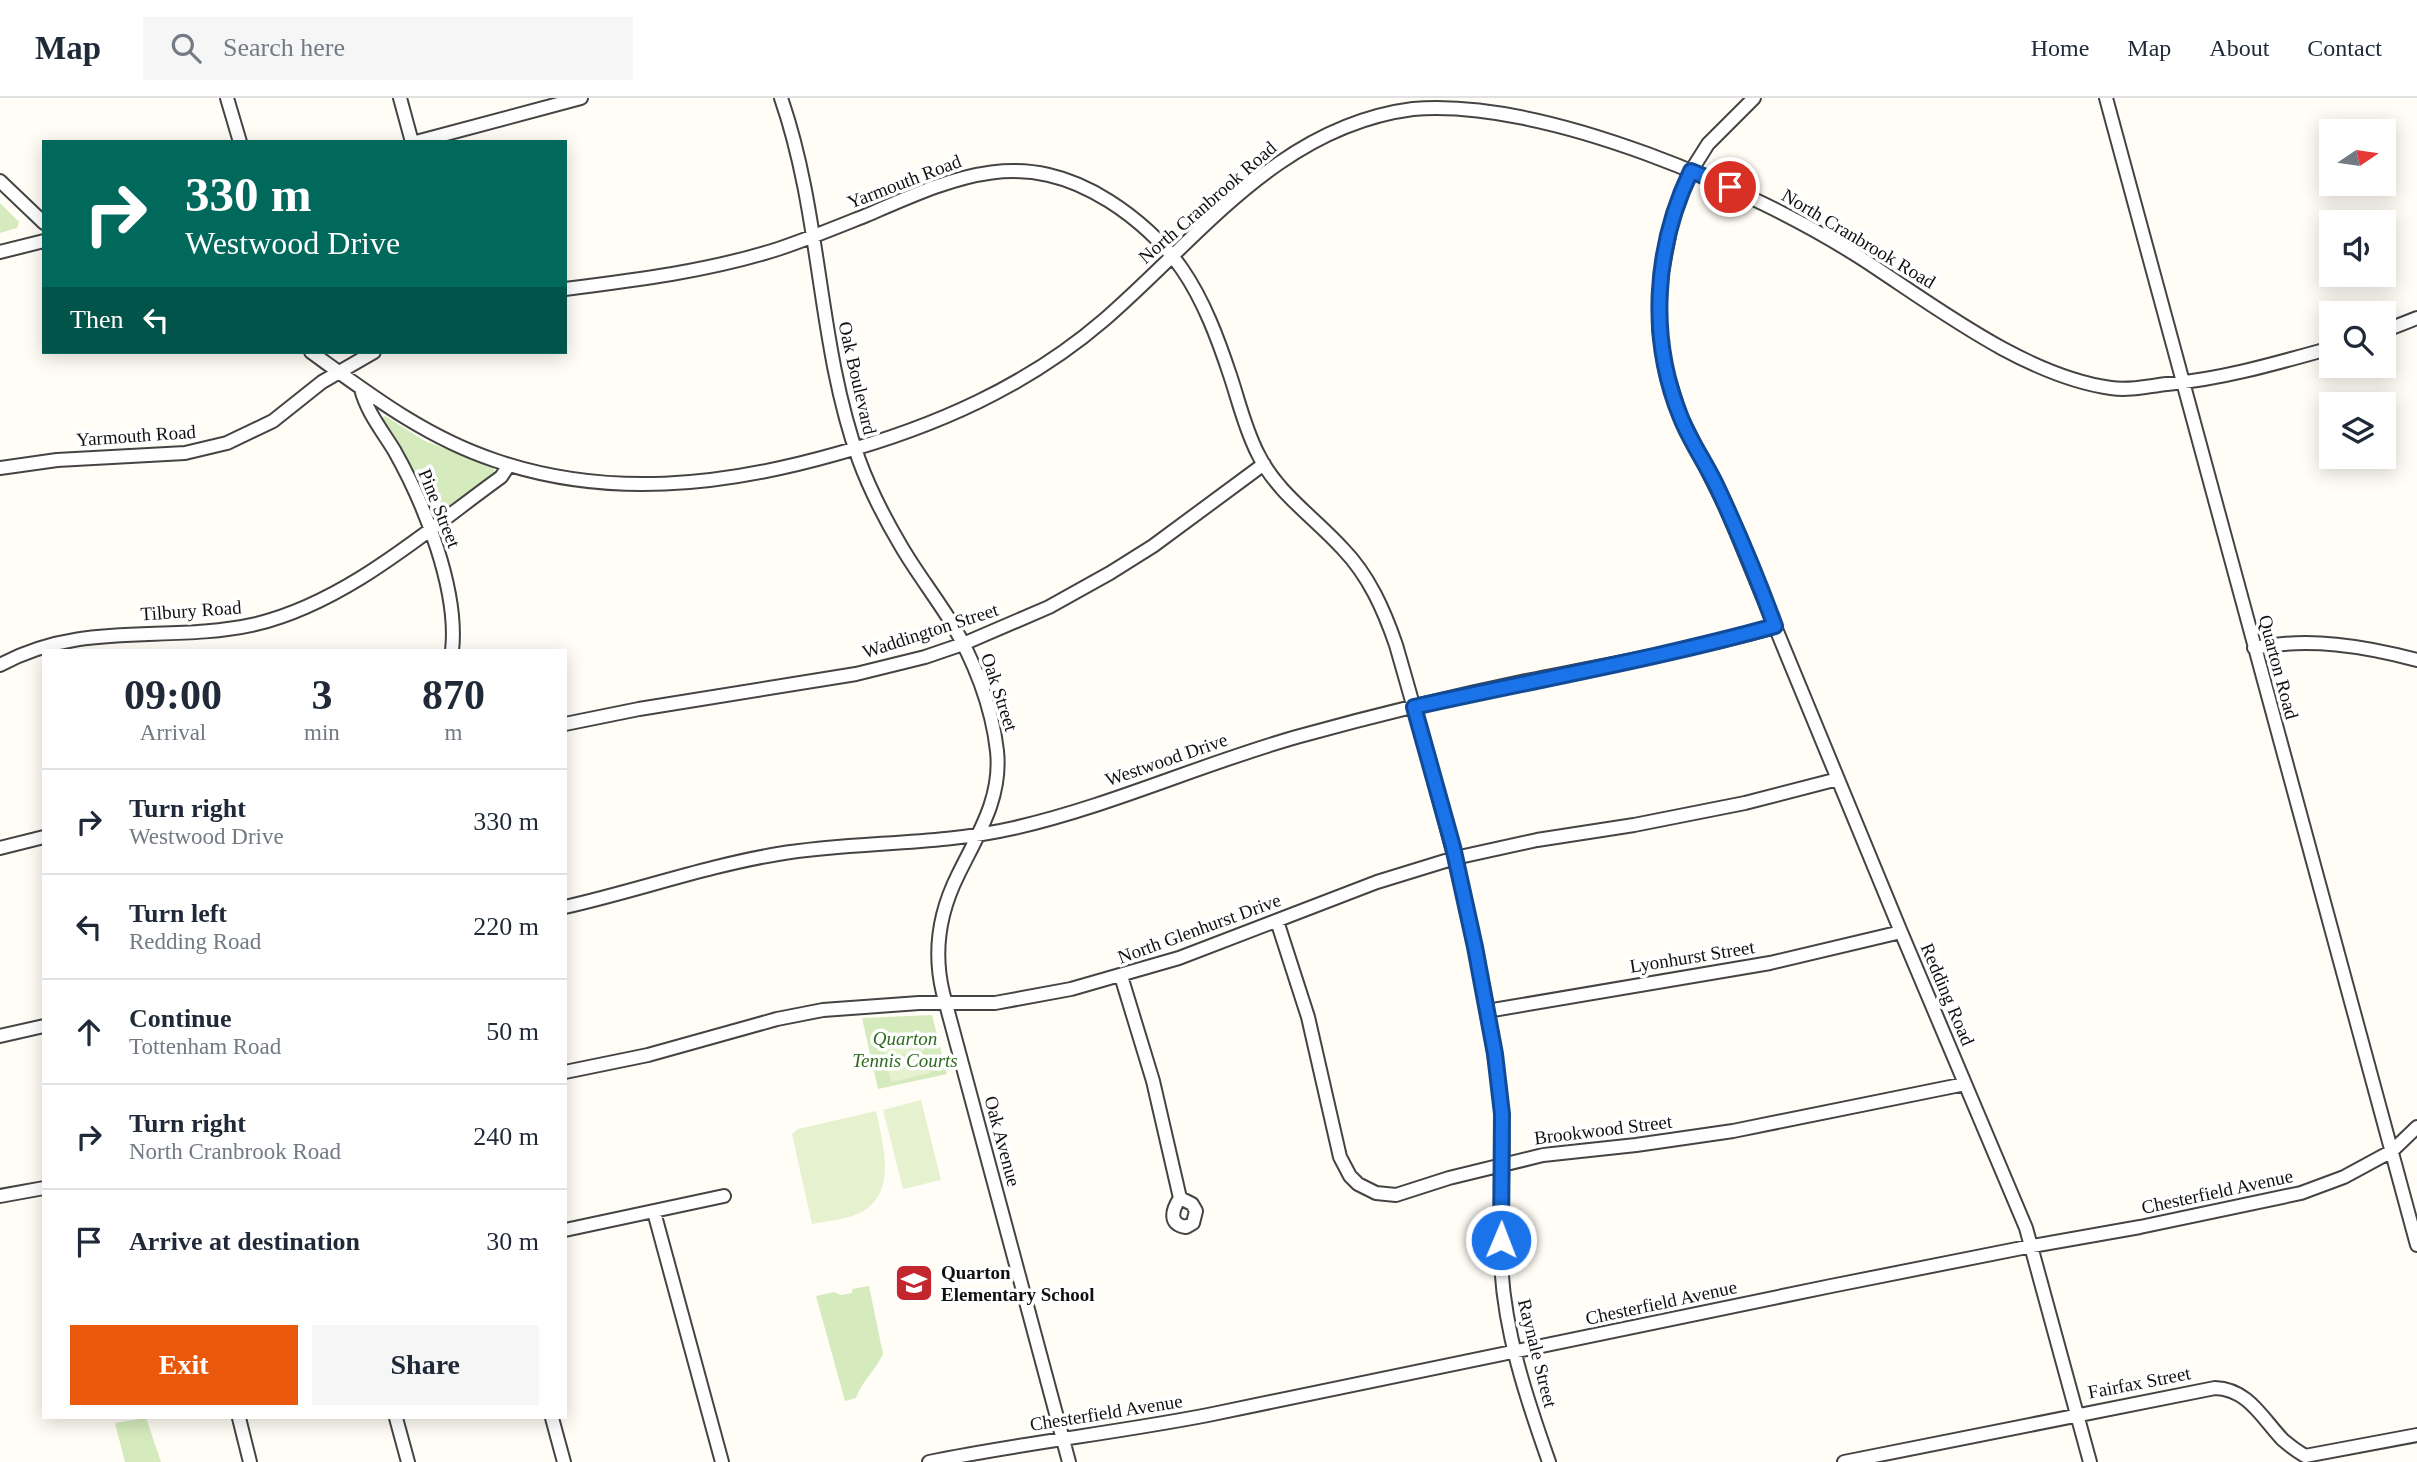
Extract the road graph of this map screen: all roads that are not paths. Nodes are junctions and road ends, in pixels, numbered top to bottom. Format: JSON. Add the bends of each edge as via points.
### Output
{"nodes":[{"id":1,"x":228,"y":98,"type":"edge"},
{"id":2,"x":400,"y":98,"type":"edge"},
{"id":3,"x":581,"y":98,"type":"edge"},
{"id":4,"x":781,"y":98,"type":"edge"},
{"id":5,"x":1754,"y":98,"type":"edge"},
{"id":6,"x":2106,"y":98,"type":"edge"},
{"id":7,"x":550,"y":102,"type":"edge"},
{"id":8,"x":1414,"y":104,"type":"edge"},
{"id":9,"x":239,"y":140,"type":"edge"},
{"id":10,"x":413,"y":140,"type":"edge"},
{"id":11,"x":421,"y":140,"type":"edge"},
{"id":12,"x":1691,"y":171,"type":"junction"},
{"id":13,"x":0,"y":181,"type":"edge"},
{"id":14,"x":42,"y":221,"type":"edge"},
{"id":15,"x":814,"y":236,"type":"junction"},
{"id":16,"x":42,"y":242,"type":"edge"},
{"id":17,"x":0,"y":252,"type":"edge"},
{"id":18,"x":1172,"y":257,"type":"junction"},
{"id":19,"x":567,"y":289,"type":"edge"},
{"id":20,"x":2417,"y":318,"type":"edge"},
{"id":21,"x":2396,"y":326,"type":"edge"},
{"id":22,"x":2319,"y":351,"type":"edge"},
{"id":23,"x":314,"y":354,"type":"edge"},
{"id":24,"x":370,"y":354,"type":"edge"},
{"id":25,"x":339,"y":372,"type":"junction"},
{"id":26,"x":2183,"y":383,"type":"junction"},
{"id":27,"x":361,"y":389,"type":"junction"},
{"id":28,"x":856,"y":449,"type":"junction"},
{"id":29,"x":1264,"y":464,"type":"junction"},
{"id":30,"x":509,"y":465,"type":"junction"},
{"id":31,"x":0,"y":468,"type":"edge"},
{"id":32,"x":429,"y":528,"type":"junction"},
{"id":33,"x":1775,"y":626,"type":"junction"},
{"id":34,"x":1392,"y":634,"type":"joint"},
{"id":35,"x":963,"y":644,"type":"junction"},
{"id":36,"x":2254,"y":648,"type":"junction"},
{"id":37,"x":452,"y":649,"type":"edge"},
{"id":38,"x":2417,"y":660,"type":"edge"},
{"id":39,"x":0,"y":665,"type":"edge"},
{"id":40,"x":1414,"y":707,"type":"junction"},
{"id":41,"x":567,"y":724,"type":"edge"},
{"id":42,"x":1838,"y":779,"type":"junction"},
{"id":43,"x":979,"y":834,"type":"junction"},
{"id":44,"x":42,"y":838,"type":"edge"},
{"id":45,"x":0,"y":848,"type":"edge"},
{"id":46,"x":1455,"y":858,"type":"junction"},
{"id":47,"x":567,"y":906,"type":"edge"},
{"id":48,"x":1277,"y":921,"type":"junction"},
{"id":49,"x":1900,"y":932,"type":"junction"},
{"id":50,"x":1121,"y":976,"type":"junction"},
{"id":51,"x":946,"y":1003,"type":"junction"},
{"id":52,"x":1487,"y":1011,"type":"junction"},
{"id":53,"x":42,"y":1026,"type":"edge"},
{"id":54,"x":0,"y":1036,"type":"edge"},
{"id":55,"x":567,"y":1072,"type":"edge"},
{"id":56,"x":1965,"y":1084,"type":"junction"},
{"id":57,"x":2417,"y":1127,"type":"edge"},
{"id":58,"x":2392,"y":1151,"type":"junction"},
{"id":59,"x":1503,"y":1163,"type":"junction"},
{"id":60,"x":42,"y":1188,"type":"edge"},
{"id":61,"x":0,"y":1196,"type":"edge"},
{"id":62,"x":724,"y":1196,"type":"dead end"},
{"id":63,"x":1180,"y":1198,"type":"dead end"},
{"id":64,"x":654,"y":1212,"type":"junction"},
{"id":65,"x":567,"y":1230,"type":"edge"},
{"id":66,"x":2417,"y":1245,"type":"edge"},
{"id":67,"x":2032,"y":1246,"type":"junction"},
{"id":68,"x":1514,"y":1351,"type":"junction"},
{"id":69,"x":2077,"y":1414,"type":"junction"},
{"id":70,"x":239,"y":1419,"type":"edge"},
{"id":71,"x":396,"y":1419,"type":"edge"},
{"id":72,"x":552,"y":1419,"type":"edge"},
{"id":73,"x":2417,"y":1434,"type":"edge"},
{"id":74,"x":1061,"y":1438,"type":"junction"},
{"id":75,"x":2304,"y":1459,"type":"edge"},
{"id":76,"x":250,"y":1462,"type":"edge"},
{"id":77,"x":408,"y":1462,"type":"edge"},
{"id":78,"x":564,"y":1462,"type":"edge"},
{"id":79,"x":722,"y":1462,"type":"edge"},
{"id":80,"x":929,"y":1462,"type":"edge"},
{"id":81,"x":1069,"y":1462,"type":"edge"},
{"id":82,"x":1549,"y":1462,"type":"edge"},
{"id":83,"x":1844,"y":1462,"type":"edge"},
{"id":84,"x":2090,"y":1462,"type":"edge"}],
"edges":[{"from":1,"to":9,"type":"street"},
{"from":2,"to":10,"type":"street"},
{"from":3,"to":7,"type":"street"},
{"from":4,"to":15,"type":"street","name":"Oak Boulevard"},
{"from":5,"to":12,"type":"street","name":"Redding Road","via":[[1708,144]]},
{"from":6,"to":26,"type":"street","name":"Quarton Road"},
{"from":7,"to":11,"type":"street"},
{"from":8,"to":12,"type":"street","name":"North Cranbrook Road","via":[[1541,120],[1611,139]]},
{"from":8,"to":18,"type":"street","name":"North Cranbrook Road","via":[[1330,132],[1295,151],[1243,191]]},
{"from":12,"to":26,"type":"street","name":"North Cranbrook Road","via":[[1807,225],[1966,327],[2047,368],[2116,389]]},
{"from":12,"to":33,"type":"street","name":"Redding Road","via":[[1673,215],[1663,258],[1662,350],[1680,415],[1717,486]]},
{"from":13,"to":14,"type":"street"},
{"from":15,"to":18,"type":"street","name":"Yarmouth Road","via":[[963,177],[1022,172],[1062,179],[1093,192],[1137,222]]},
{"from":15,"to":19,"type":"street","name":"Yarmouth Road","via":[[701,270]]},
{"from":15,"to":28,"type":"street","name":"Oak Boulevard","via":[[828,340]]},
{"from":16,"to":17,"type":"street"},
{"from":18,"to":28,"type":"street","name":"North Cranbrook Road","via":[[1104,320],[1029,374],[940,420]]},
{"from":18,"to":29,"type":"street","name":"Yarmouth Road","via":[[1205,312]]},
{"from":20,"to":21,"type":"street"},
{"from":22,"to":26,"type":"street","name":"North Cranbrook Road"},
{"from":23,"to":25,"type":"street","name":"North Cranbrook Road"},
{"from":24,"to":25,"type":"street","name":"Yarmouth Road"},
{"from":25,"to":27,"type":"street","name":"North Cranbrook Road"},
{"from":25,"to":31,"type":"street","name":"Yarmouth Road","via":[[258,429],[208,449]]},
{"from":26,"to":36,"type":"street","name":"Quarton Road"},
{"from":27,"to":30,"type":"street","name":"North Cranbrook Road","via":[[428,431]]},
{"from":27,"to":32,"type":"street","name":"Pine Street"},
{"from":28,"to":30,"type":"street","name":"North Cranbrook Road","via":[[776,470],[673,484],[607,484]]},
{"from":28,"to":35,"type":"street","name":"Oak Boulevard","via":[[900,545]]},
{"from":29,"to":34,"type":"street","name":"Yarmouth Road","via":[[1291,499],[1355,563]]},
{"from":29,"to":35,"type":"street","name":"Waddington Street","via":[[1110,573],[1049,607]]},
{"from":30,"to":32,"type":"street","name":"Tilbury Road","via":[[501,477]]},
{"from":32,"to":37,"type":"street","name":"Pine Street","via":[[447,586]]},
{"from":32,"to":39,"type":"street","name":"Tilbury Road","via":[[349,586],[274,619],[197,632],[75,639]]},
{"from":33,"to":40,"type":"street","name":"Westwood Drive","via":[[1666,655]]},
{"from":33,"to":42,"type":"street","name":"Redding Road"},
{"from":34,"to":40,"type":"street","name":"Raynale Street"},
{"from":35,"to":41,"type":"street","name":"Waddington Street","via":[[856,674]]},
{"from":35,"to":43,"type":"street","name":"Oak Street","via":[[988,706],[997,752],[994,797]]},
{"from":36,"to":38,"type":"street","via":[[2277,643],[2329,644]]},
{"from":36,"to":58,"type":"street","name":"Quarton Road"},
{"from":40,"to":43,"type":"street","name":"Westwood Drive","via":[[1299,736],[1038,822]]},
{"from":40,"to":46,"type":"street","name":"Raynale Street"},
{"from":42,"to":46,"type":"street","name":"North Glenhurst Drive","via":[[1732,806],[1537,839]]},
{"from":42,"to":49,"type":"street","name":"Redding Road"},
{"from":43,"to":47,"type":"street","name":"Westwood Drive","via":[[776,854]]},
{"from":43,"to":51,"type":"street","name":"Oak Avenue","via":[[954,883],[940,927],[938,966]]},
{"from":44,"to":45,"type":"street"},
{"from":46,"to":48,"type":"street","name":"North Glenhurst Drive"},
{"from":46,"to":52,"type":"street","name":"Raynale Street"},
{"from":48,"to":50,"type":"street","name":"North Glenhurst Drive"},
{"from":48,"to":59,"type":"street","name":"Brookwood Street","via":[[1308,1017],[1340,1157],[1350,1176],[1367,1190],[1396,1195]]},
{"from":49,"to":52,"type":"street","name":"Lyonhurst Street","via":[[1770,963]]},
{"from":49,"to":56,"type":"street","name":"Redding Road"},
{"from":50,"to":51,"type":"street","name":"North Glenhurst Drive","via":[[995,1003]]},
{"from":50,"to":63,"type":"street","via":[[1153,1081]]},
{"from":51,"to":55,"type":"street","name":"North Glenhurst Drive","via":[[799,1014]]},
{"from":51,"to":74,"type":"street","name":"Oak Avenue"},
{"from":52,"to":59,"type":"street","name":"Raynale Street","via":[[1502,1114]]},
{"from":53,"to":54,"type":"street"},
{"from":56,"to":59,"type":"street","name":"Brookwood Street","via":[[1733,1132]]},
{"from":56,"to":67,"type":"street","name":"Redding Road"},
{"from":57,"to":58,"type":"street","name":"Chesterfield Avenue"},
{"from":58,"to":66,"type":"street","name":"Quarton Road"},
{"from":58,"to":67,"type":"street","name":"Chesterfield Avenue","via":[[2301,1193]]},
{"from":59,"to":68,"type":"street","name":"Raynale Street","via":[[1501,1262]]},
{"from":60,"to":61,"type":"street"},
{"from":62,"to":64,"type":"street"},
{"from":64,"to":65,"type":"street"},
{"from":64,"to":79,"type":"street"},
{"from":67,"to":68,"type":"street","name":"Chesterfield Avenue"},
{"from":67,"to":69,"type":"street","name":"Redding Road"},
{"from":68,"to":74,"type":"street","name":"Chesterfield Avenue","via":[[1159,1425]]},
{"from":68,"to":82,"type":"street","name":"Raynale Street"},
{"from":69,"to":75,"type":"street","name":"Fairfax Street","via":[[2201,1389],[2228,1389],[2246,1398]]},
{"from":69,"to":83,"type":"street","name":"Fairfax Street"},
{"from":69,"to":84,"type":"street","name":"Redding Road"},
{"from":70,"to":76,"type":"street"},
{"from":71,"to":77,"type":"street"},
{"from":72,"to":78,"type":"street"},
{"from":73,"to":75,"type":"street","name":"Fairfax Street"},
{"from":74,"to":80,"type":"street","name":"Chesterfield Avenue"},
{"from":74,"to":81,"type":"street","name":"Oak Avenue"}]}
